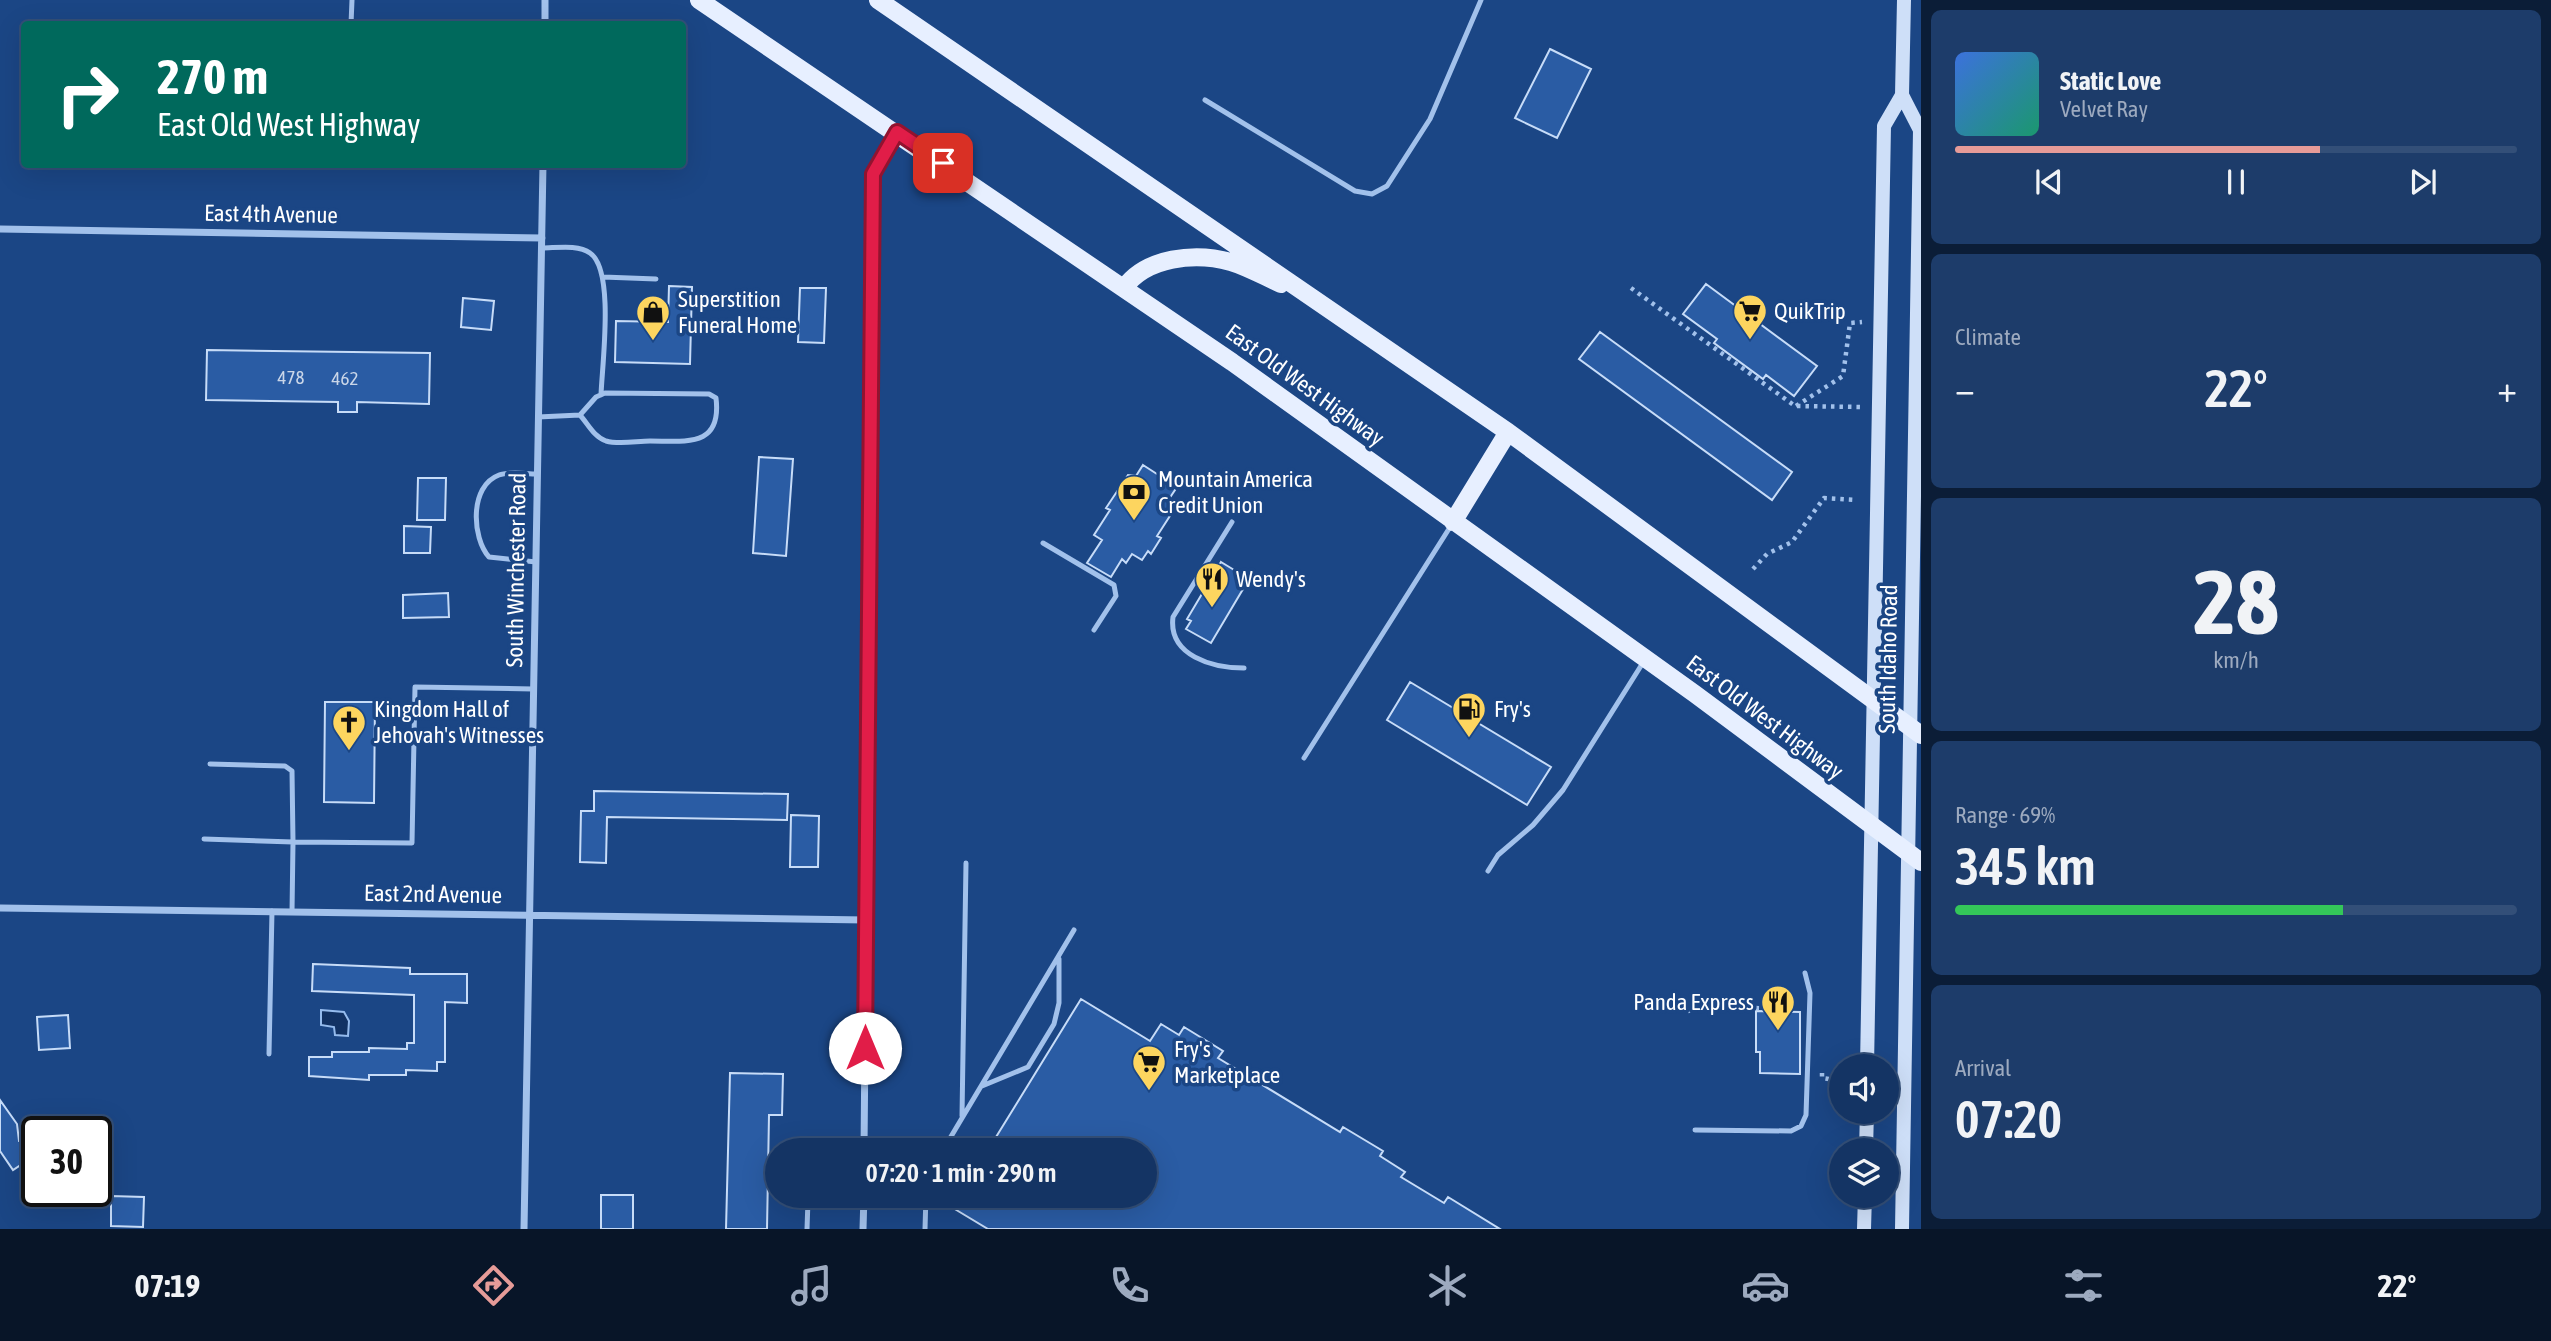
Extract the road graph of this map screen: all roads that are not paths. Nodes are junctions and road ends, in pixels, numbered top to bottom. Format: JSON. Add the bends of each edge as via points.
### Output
{"nodes":[{"id":1,"x":352,"y":0,"type":"edge"},
{"id":2,"x":545,"y":0,"type":"edge"},
{"id":3,"x":699,"y":0,"type":"edge"},
{"id":4,"x":878,"y":0,"type":"edge"},
{"id":5,"x":1481,"y":0,"type":"edge"},
{"id":6,"x":1904,"y":0,"type":"edge"},
{"id":7,"x":351,"y":21,"type":"edge"},
{"id":8,"x":545,"y":21,"type":"edge"},
{"id":9,"x":1902,"y":95,"type":"junction"},
{"id":10,"x":1205,"y":100,"type":"dead end"},
{"id":11,"x":897,"y":132,"type":"junction"},
{"id":12,"x":543,"y":168,"type":"edge"},
{"id":13,"x":0,"y":229,"type":"edge"},
{"id":14,"x":542,"y":238,"type":"junction"},
{"id":15,"x":542,"y":248,"type":"junction"},
{"id":16,"x":603,"y":277,"type":"junction"},
{"id":17,"x":656,"y":279,"type":"dead end"},
{"id":18,"x":1125,"y":288,"type":"junction"},
{"id":19,"x":1320,"y":301,"type":"junction"},
{"id":20,"x":601,"y":395,"type":"junction"},
{"id":21,"x":580,"y":415,"type":"junction"},
{"id":22,"x":538,"y":417,"type":"junction"},
{"id":23,"x":1508,"y":432,"type":"junction"},
{"id":24,"x":537,"y":474,"type":"junction"},
{"id":25,"x":1232,"y":522,"type":"dead end"},
{"id":26,"x":1453,"y":522,"type":"junction"},
{"id":27,"x":1043,"y":543,"type":"dead end"},
{"id":28,"x":536,"y":562,"type":"junction"},
{"id":29,"x":1094,"y":630,"type":"dead end"},
{"id":30,"x":1646,"y":659,"type":"junction"},
{"id":31,"x":1244,"y":668,"type":"dead end"},
{"id":32,"x":533,"y":689,"type":"junction"},
{"id":33,"x":1873,"y":701,"type":"junction"},
{"id":34,"x":1915,"y":731,"type":"edge"},
{"id":35,"x":1304,"y":758,"type":"dead end"},
{"id":36,"x":210,"y":764,"type":"dead end"},
{"id":37,"x":1871,"y":826,"type":"junction"},
{"id":38,"x":204,"y":839,"type":"dead end"},
{"id":39,"x":293,"y":842,"type":"junction"},
{"id":40,"x":1914,"y":857,"type":"edge"},
{"id":41,"x":966,"y":863,"type":"dead end"},
{"id":42,"x":1488,"y":871,"type":"dead end"},
{"id":43,"x":0,"y":908,"type":"edge"},
{"id":44,"x":272,"y":911,"type":"junction"},
{"id":45,"x":292,"y":912,"type":"junction"},
{"id":46,"x":529,"y":915,"type":"junction"},
{"id":47,"x":866,"y":920,"type":"junction"},
{"id":48,"x":1074,"y":930,"type":"dead end"},
{"id":49,"x":1059,"y":956,"type":"junction"},
{"id":50,"x":1805,"y":973,"type":"dead end"},
{"id":51,"x":268,"y":1054,"type":"dead end"},
{"id":52,"x":1867,"y":1054,"type":"edge"},
{"id":53,"x":980,"y":1087,"type":"junction"},
{"id":54,"x":962,"y":1118,"type":"junction"},
{"id":55,"x":1695,"y":1130,"type":"dead end"},
{"id":56,"x":864,"y":1138,"type":"edge"},
{"id":57,"x":950,"y":1138,"type":"edge"},
{"id":58,"x":808,"y":1208,"type":"edge"},
{"id":59,"x":864,"y":1208,"type":"edge"},
{"id":60,"x":926,"y":1208,"type":"edge"},
{"id":61,"x":1865,"y":1208,"type":"edge"},
{"id":62,"x":524,"y":1229,"type":"edge"},
{"id":63,"x":807,"y":1229,"type":"edge"},
{"id":64,"x":863,"y":1229,"type":"edge"},
{"id":65,"x":925,"y":1229,"type":"edge"},
{"id":66,"x":1864,"y":1229,"type":"edge"},
{"id":67,"x":1902,"y":1229,"type":"edge"}],
"edges":[{"from":1,"to":7,"type":"lane"},
{"from":2,"to":8,"type":"street"},
{"from":3,"to":11,"type":"main road","name":"East Old West Highway"},
{"from":4,"to":19,"type":"main road"},
{"from":5,"to":10,"type":"lane","via":[[1430,119],[1387,186],[1372,194],[1355,191]]},
{"from":6,"to":9,"type":"main road","name":"South Idaho Road"},
{"from":9,"to":33,"type":"main road","name":"South Idaho Road","via":[[1884,126]]},
{"from":9,"to":34,"type":"main road","name":"South Idaho Road","via":[[1920,130]]},
{"from":11,"to":18,"type":"main road","name":"East Old West Highway"},
{"from":11,"to":47,"type":"street","via":[[873,174]]},
{"from":12,"to":14,"type":"street","name":"South Winchester Road"},
{"from":13,"to":14,"type":"street","name":"East 4th Avenue"},
{"from":14,"to":15,"type":"street","name":"South Winchester Road"},
{"from":15,"to":16,"type":"lane","via":[[589,252],[600,264]]},
{"from":15,"to":22,"type":"street","name":"South Winchester Road"},
{"from":16,"to":17,"type":"lane"},
{"from":16,"to":20,"type":"lane"},
{"from":18,"to":19,"type":"main road","via":[[1135,272],[1150,265],[1209,259],[1230,262]]},
{"from":18,"to":26,"type":"main road","name":"East Old West Highway"},
{"from":19,"to":23,"type":"main road"},
{"from":20,"to":21,"type":"lane"},
{"from":20,"to":21,"type":"lane","via":[[709,394],[716,398],[716,423],[709,433],[691,441],[607,442],[594,435]]},
{"from":21,"to":22,"type":"lane"},
{"from":22,"to":24,"type":"street","name":"South Winchester Road"},
{"from":23,"to":26,"type":"main road"},
{"from":23,"to":33,"type":"main road"},
{"from":24,"to":28,"type":"street","name":"South Winchester Road"},
{"from":24,"to":28,"type":"lane","via":[[497,475],[485,485],[477,513],[481,549],[489,558]]},
{"from":25,"to":31,"type":"lane","via":[[1173,617],[1172,628],[1182,649],[1212,666]]},
{"from":26,"to":30,"type":"main road","name":"East Old West Highway"},
{"from":26,"to":35,"type":"lane"},
{"from":27,"to":29,"type":"lane","via":[[1114,585],[1116,596]]},
{"from":28,"to":32,"type":"street","name":"South Winchester Road"},
{"from":30,"to":37,"type":"main road","name":"East Old West Highway"},
{"from":30,"to":42,"type":"lane","via":[[1563,790]]},
{"from":32,"to":39,"type":"lane","via":[[415,687],[412,843]]},
{"from":32,"to":46,"type":"street","name":"South Winchester Road"},
{"from":33,"to":34,"type":"main road"},
{"from":33,"to":37,"type":"main road","name":"South Idaho Road"},
{"from":34,"to":40,"type":"main road","name":"South Idaho Road"},
{"from":36,"to":39,"type":"lane","via":[[285,766],[292,771]]},
{"from":37,"to":40,"type":"main road","name":"East Old West Highway"},
{"from":37,"to":52,"type":"main road","name":"South Idaho Road"},
{"from":38,"to":39,"type":"lane"},
{"from":39,"to":45,"type":"lane"},
{"from":40,"to":67,"type":"main road","name":"South Idaho Road"},
{"from":41,"to":54,"type":"lane"},
{"from":43,"to":44,"type":"street","name":"East 2nd Avenue"},
{"from":44,"to":45,"type":"street","name":"East 2nd Avenue"},
{"from":44,"to":51,"type":"lane"},
{"from":45,"to":46,"type":"street","name":"East 2nd Avenue"},
{"from":46,"to":47,"type":"street","name":"East 2nd Avenue"},
{"from":46,"to":62,"type":"street","name":"South Winchester Road"},
{"from":47,"to":56,"type":"street"},
{"from":48,"to":49,"type":"lane"},
{"from":49,"to":53,"type":"lane"},
{"from":49,"to":53,"type":"lane","via":[[1054,1024],[1028,1067]]},
{"from":50,"to":55,"type":"lane","via":[[1810,1010],[1806,1115],[1801,1126],[1791,1131]]},
{"from":53,"to":54,"type":"lane"},
{"from":54,"to":57,"type":"lane"},
{"from":58,"to":63,"type":"lane"},
{"from":59,"to":64,"type":"street"},
{"from":60,"to":65,"type":"lane"},
{"from":61,"to":66,"type":"main road"}]}
